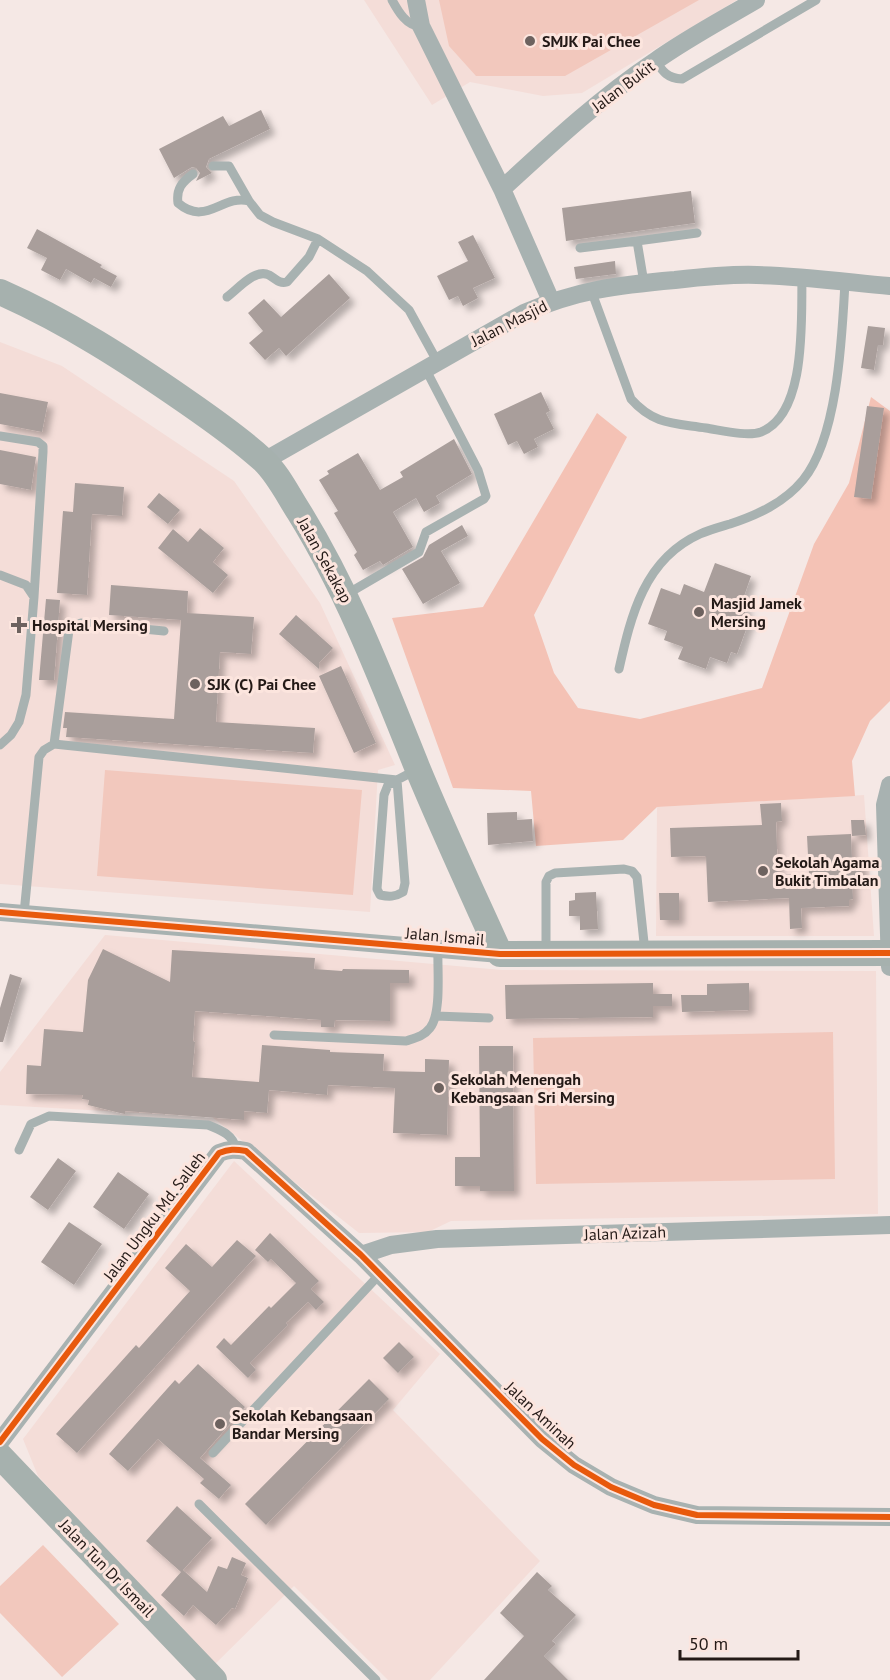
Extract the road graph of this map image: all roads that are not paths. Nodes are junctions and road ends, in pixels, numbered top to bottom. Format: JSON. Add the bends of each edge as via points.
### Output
{"nodes":[{"id":1,"x":392,"y":0,"type":"edge"},
{"id":2,"x":416,"y":0,"type":"edge"},
{"id":3,"x":756,"y":0,"type":"edge"},
{"id":4,"x":816,"y":0,"type":"edge"},
{"id":5,"x":421,"y":26,"type":"junction"},
{"id":6,"x":655,"y":60,"type":"junction"},
{"id":7,"x":213,"y":166,"type":"dead end"},
{"id":8,"x":192,"y":174,"type":"dead end"},
{"id":9,"x":502,"y":189,"type":"junction"},
{"id":10,"x":249,"y":201,"type":"junction"},
{"id":11,"x":697,"y":233,"type":"dead end"},
{"id":12,"x":318,"y":239,"type":"junction"},
{"id":13,"x":637,"y":241,"type":"junction"},
{"id":14,"x":580,"y":248,"type":"dead end"},
{"id":15,"x":802,"y":279,"type":"junction"},
{"id":16,"x":845,"y":282,"type":"junction"},
{"id":17,"x":644,"y":283,"type":"junction"},
{"id":18,"x":890,"y":286,"type":"edge"},
{"id":19,"x":591,"y":290,"type":"junction"},
{"id":20,"x":0,"y":292,"type":"edge"},
{"id":21,"x":227,"y":297,"type":"dead end"},
{"id":22,"x":551,"y":301,"type":"junction"},
{"id":23,"x":431,"y":364,"type":"junction"},
{"id":24,"x":0,"y":436,"type":"edge"},
{"id":25,"x":264,"y":461,"type":"junction"},
{"id":26,"x":0,"y":575,"type":"edge"},
{"id":27,"x":345,"y":595,"type":"junction"},
{"id":28,"x":34,"y":597,"type":"junction"},
{"id":29,"x":164,"y":631,"type":"dead end"},
{"id":30,"x":619,"y":669,"type":"dead end"},
{"id":31,"x":54,"y":744,"type":"junction"},
{"id":32,"x":0,"y":746,"type":"edge"},
{"id":33,"x":407,"y":774,"type":"junction"},
{"id":34,"x":890,"y":785,"type":"edge"},
{"id":35,"x":0,"y":912,"type":"edge"},
{"id":36,"x":24,"y":914,"type":"junction"},
{"id":37,"x":438,"y":949,"type":"junction"},
{"id":38,"x":890,"y":953,"type":"edge"},
{"id":39,"x":500,"y":954,"type":"junction"},
{"id":40,"x":546,"y":955,"type":"junction"},
{"id":41,"x":645,"y":955,"type":"junction"},
{"id":42,"x":890,"y":967,"type":"edge"},
{"id":43,"x":436,"y":1016,"type":"junction"},
{"id":44,"x":489,"y":1018,"type":"dead end"},
{"id":45,"x":274,"y":1035,"type":"dead end"},
{"id":46,"x":236,"y":1149,"type":"junction"},
{"id":47,"x":19,"y":1150,"type":"dead end"},
{"id":48,"x":890,"y":1225,"type":"edge"},
{"id":49,"x":361,"y":1255,"type":"junction"},
{"id":50,"x":380,"y":1274,"type":"junction"},
{"id":51,"x":0,"y":1442,"type":"edge"},
{"id":52,"x":213,"y":1453,"type":"dead end"},
{"id":53,"x":0,"y":1456,"type":"edge"},
{"id":54,"x":200,"y":1504,"type":"dead end"},
{"id":55,"x":890,"y":1517,"type":"edge"},
{"id":56,"x":214,"y":1680,"type":"edge"},
{"id":57,"x":376,"y":1680,"type":"edge"}],
"edges":[{"from":1,"to":5,"type":"lane","via":[[406,20]]},
{"from":2,"to":5,"type":"street"},
{"from":3,"to":6,"type":"street","name":"Jalan Bukit"},
{"from":4,"to":6,"type":"lane","via":[[682,79],[671,78]]},
{"from":5,"to":9,"type":"street"},
{"from":6,"to":9,"type":"street","name":"Jalan Bukit","via":[[570,127]]},
{"from":7,"to":10,"type":"lane","via":[[229,166]]},
{"from":8,"to":10,"type":"lane","via":[[177,195],[178,203],[187,211],[199,213],[241,199]]},
{"from":9,"to":22,"type":"street"},
{"from":10,"to":12,"type":"lane","via":[[273,222]]},
{"from":11,"to":13,"type":"lane"},
{"from":12,"to":21,"type":"lane","via":[[309,257],[287,282],[279,282],[265,273],[257,274]]},
{"from":12,"to":23,"type":"lane","via":[[367,271],[409,310]]},
{"from":13,"to":14,"type":"lane"},
{"from":13,"to":17,"type":"lane"},
{"from":15,"to":16,"type":"street","name":"Jalan Masjid"},
{"from":15,"to":17,"type":"street","name":"Jalan Masjid","via":[[758,274]]},
{"from":15,"to":19,"type":"lane","via":[[795,385],[781,413],[760,433],[734,433],[654,419],[642,411],[631,399]]},
{"from":16,"to":18,"type":"street","name":"Jalan Masjid"},
{"from":16,"to":30,"type":"lane","via":[[842,336],[829,423],[804,478],[771,507],[699,535],[656,568],[630,620]]},
{"from":17,"to":19,"type":"street","name":"Jalan Masjid"},
{"from":19,"to":22,"type":"street","name":"Jalan Masjid"},
{"from":20,"to":25,"type":"street","name":"Jalan Sekakap","via":[[69,326],[157,381]]},
{"from":22,"to":23,"type":"street","name":"Jalan Masjid"},
{"from":23,"to":25,"type":"street","name":"Jalan Masjid"},
{"from":23,"to":27,"type":"lane","via":[[486,496],[426,532],[419,552]]},
{"from":24,"to":28,"type":"lane","via":[[43,446]]},
{"from":25,"to":27,"type":"street","name":"Jalan Sekakap","via":[[310,531]]},
{"from":26,"to":28,"type":"lane","via":[[26,585]]},
{"from":27,"to":33,"type":"street","name":"Jalan Sekakap","via":[[374,658]]},
{"from":28,"to":32,"type":"lane","via":[[26,694],[19,722]]},
{"from":29,"to":31,"type":"lane","via":[[81,624],[69,630]]},
{"from":31,"to":33,"type":"lane"},
{"from":31,"to":36,"type":"lane","via":[[39,757]]},
{"from":33,"to":33,"type":"lane","via":[[405,883],[403,892],[388,897],[380,895],[377,889],[384,795],[388,785]]},
{"from":33,"to":39,"type":"street","name":"Jalan Sekakap"},
{"from":34,"to":38,"type":"street","via":[[885,805]]},
{"from":35,"to":36,"type":"street","name":"Jalan Ismail"},
{"from":36,"to":37,"type":"street","name":"Jalan Ismail"},
{"from":37,"to":39,"type":"street","name":"Jalan Ismail"},
{"from":37,"to":43,"type":"lane"},
{"from":38,"to":41,"type":"street","name":"Jalan Ismail"},
{"from":38,"to":42,"type":"street"},
{"from":39,"to":40,"type":"street","name":"Jalan Ismail"},
{"from":40,"to":41,"type":"street","name":"Jalan Ismail"},
{"from":40,"to":41,"type":"lane","via":[[549,876],[624,869],[637,877]]},
{"from":43,"to":44,"type":"lane"},
{"from":43,"to":45,"type":"lane","via":[[420,1037],[406,1041]]},
{"from":46,"to":47,"type":"lane","via":[[233,1139],[208,1125],[49,1116],[31,1124]]},
{"from":46,"to":49,"type":"street","via":[[246,1151]]},
{"from":46,"to":51,"type":"street","name":"Jalan Ungku Md. Salleh","via":[[219,1153]]},
{"from":48,"to":49,"type":"street","name":"Jalan Azizah","via":[[437,1239],[391,1245]]},
{"from":49,"to":50,"type":"street","name":"Jalan Aminah"},
{"from":50,"to":52,"type":"lane"},
{"from":50,"to":55,"type":"street","name":"Jalan Aminah","via":[[542,1439],[574,1465],[611,1487],[697,1515]]},
{"from":53,"to":56,"type":"street","name":"Jalan Tun Dr Ismail"},
{"from":54,"to":57,"type":"lane"}]}
